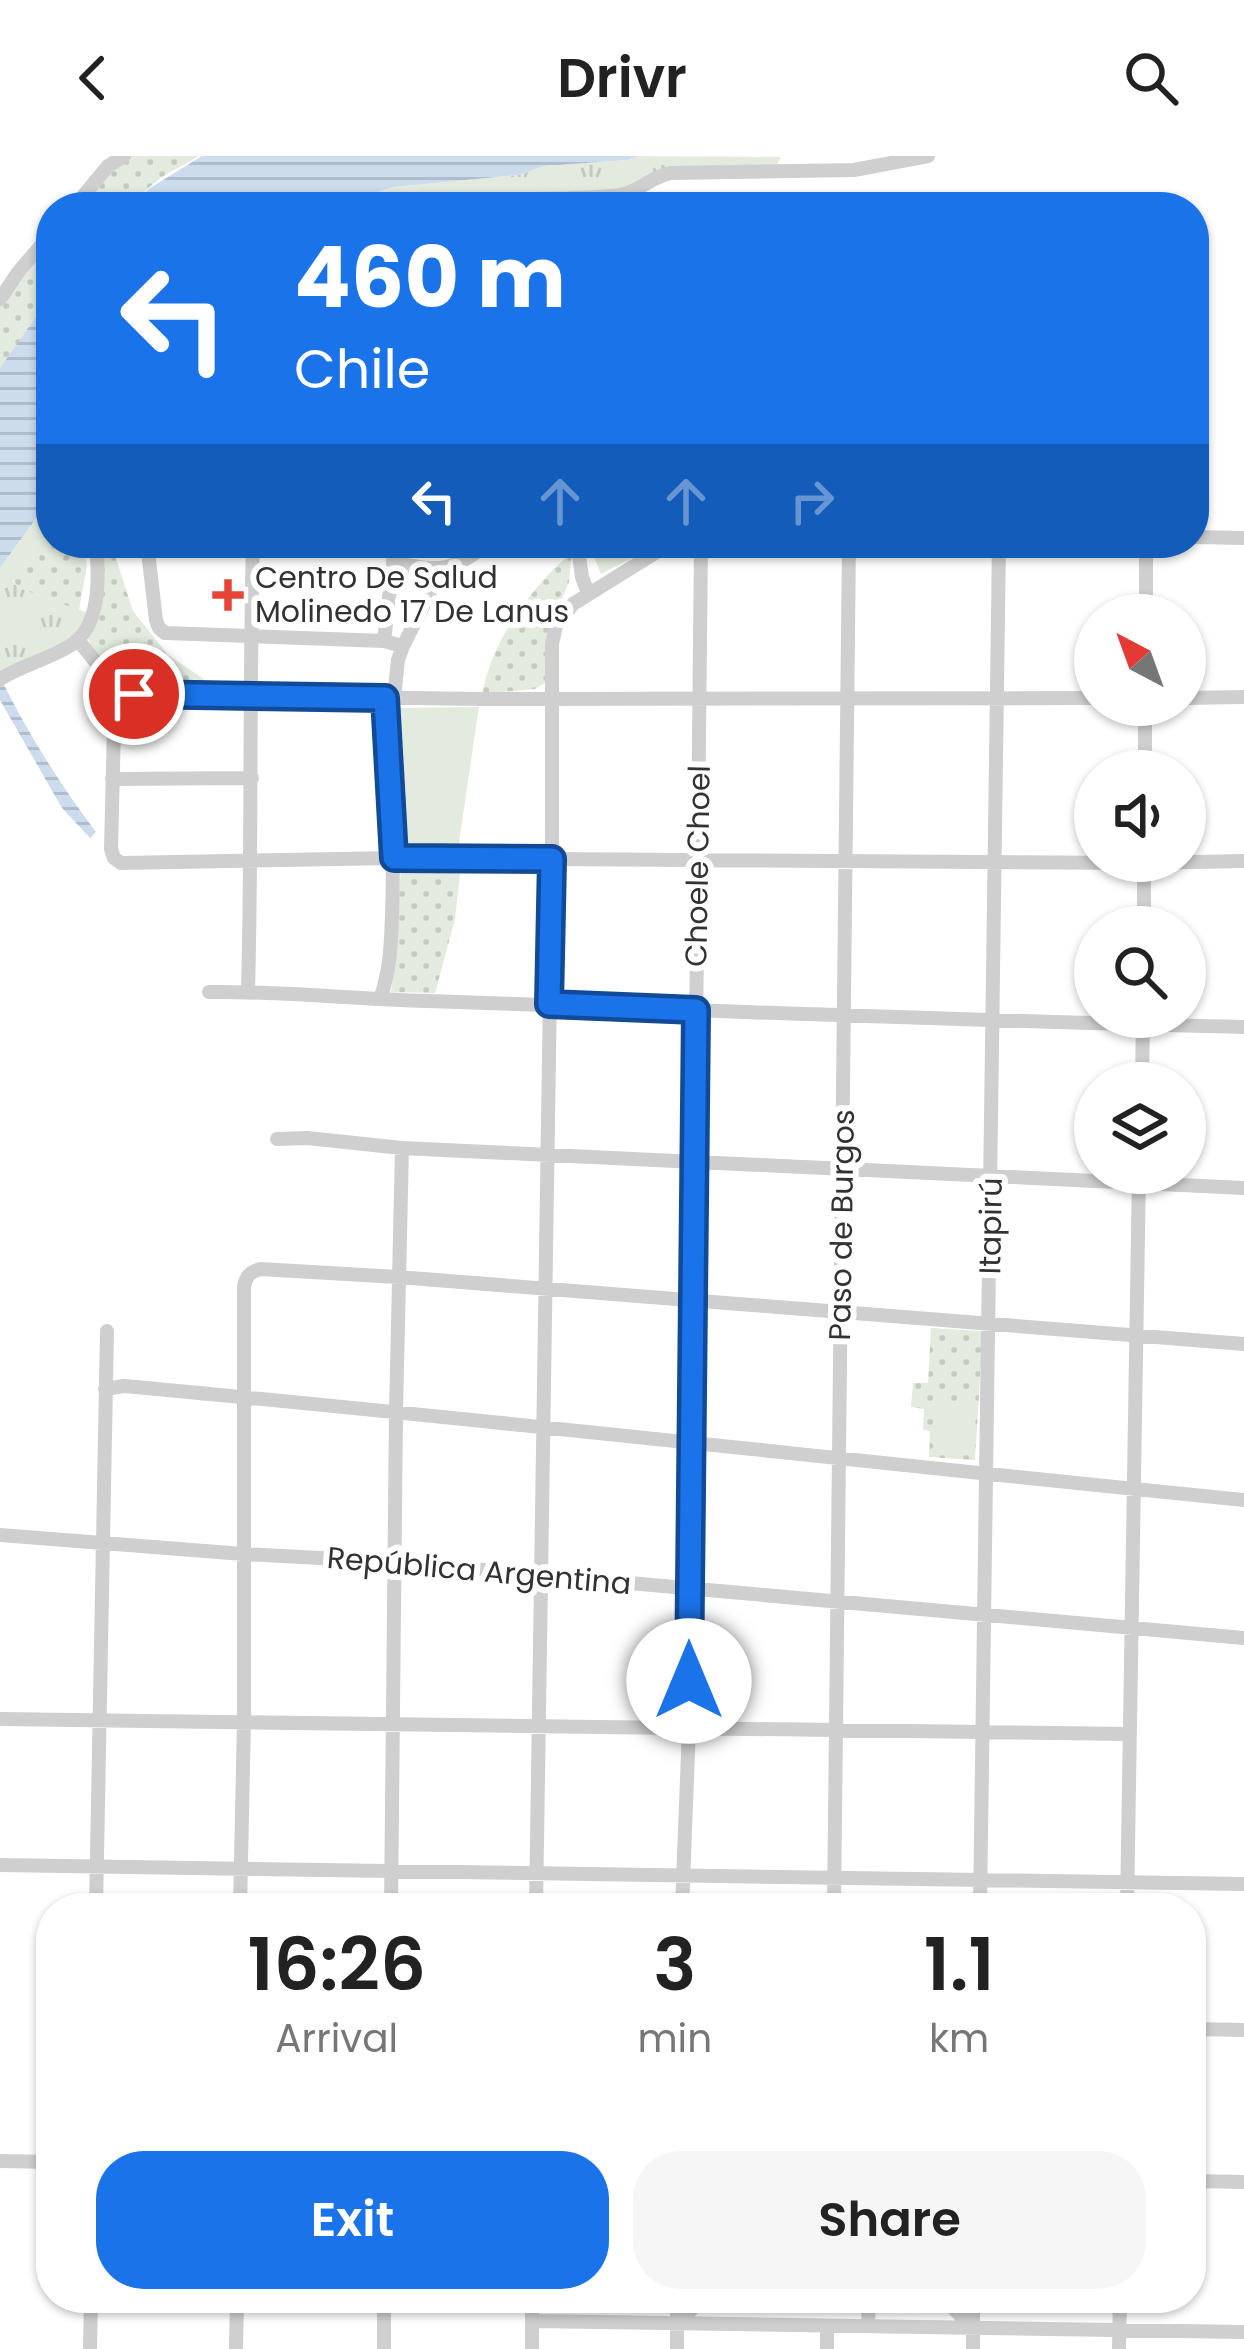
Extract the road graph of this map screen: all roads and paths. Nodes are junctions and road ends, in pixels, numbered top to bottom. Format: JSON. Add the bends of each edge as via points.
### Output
{"nodes":[{"id":1,"x":124,"y":156,"type":"edge"},
{"id":2,"x":928,"y":156,"type":"edge"},
{"id":3,"x":86,"y":192,"type":"edge"},
{"id":4,"x":629,"y":192,"type":"edge"},
{"id":5,"x":36,"y":251,"type":"edge"},
{"id":6,"x":0,"y":299,"type":"edge"},
{"id":7,"x":1209,"y":537,"type":"edge"},
{"id":8,"x":1244,"y":538,"type":"edge"},
{"id":9,"x":97,"y":558,"type":"edge"},
{"id":10,"x":149,"y":558,"type":"edge"},
{"id":11,"x":253,"y":558,"type":"edge"},
{"id":12,"x":393,"y":558,"type":"edge"},
{"id":13,"x":469,"y":558,"type":"edge"},
{"id":14,"x":579,"y":558,"type":"edge"},
{"id":15,"x":646,"y":558,"type":"edge"},
{"id":16,"x":701,"y":558,"type":"edge"},
{"id":17,"x":849,"y":558,"type":"edge"},
{"id":18,"x":999,"y":558,"type":"edge"},
{"id":19,"x":1146,"y":558,"type":"edge"},
{"id":20,"x":393,"y":563,"type":"junction"},
{"id":21,"x":442,"y":569,"type":"junction"},
{"id":22,"x":587,"y":593,"type":"junction"},
{"id":23,"x":1146,"y":594,"type":"edge"},
{"id":24,"x":250,"y":635,"type":"junction"},
{"id":25,"x":78,"y":640,"type":"junction"},
{"id":26,"x":385,"y":640,"type":"junction"},
{"id":27,"x":404,"y":646,"type":"junction"},
{"id":28,"x":7,"y":675,"type":"edge"},
{"id":29,"x":115,"y":686,"type":"junction"},
{"id":30,"x":253,"y":695,"type":"junction"},
{"id":31,"x":699,"y":697,"type":"junction"},
{"id":32,"x":850,"y":697,"type":"junction"},
{"id":33,"x":999,"y":697,"type":"junction"},
{"id":34,"x":1244,"y":697,"type":"edge"},
{"id":35,"x":390,"y":698,"type":"junction"},
{"id":36,"x":553,"y":698,"type":"junction"},
{"id":37,"x":1074,"y":698,"type":"edge"},
{"id":38,"x":1206,"y":698,"type":"edge"},
{"id":39,"x":252,"y":778,"type":"junction"},
{"id":40,"x":112,"y":779,"type":"junction"},
{"id":41,"x":394,"y":858,"type":"junction"},
{"id":42,"x":252,"y":859,"type":"junction"},
{"id":43,"x":552,"y":859,"type":"junction"},
{"id":44,"x":847,"y":859,"type":"junction"},
{"id":45,"x":698,"y":860,"type":"junction"},
{"id":46,"x":994,"y":860,"type":"junction"},
{"id":47,"x":1074,"y":861,"type":"edge"},
{"id":48,"x":1206,"y":861,"type":"edge"},
{"id":49,"x":1244,"y":861,"type":"edge"},
{"id":50,"x":208,"y":992,"type":"dead end"},
{"id":51,"x":248,"y":992,"type":"junction"},
{"id":52,"x":380,"y":999,"type":"junction"},
{"id":53,"x":549,"y":1004,"type":"junction"},
{"id":54,"x":696,"y":1010,"type":"junction"},
{"id":55,"x":844,"y":1016,"type":"junction"},
{"id":56,"x":994,"y":1020,"type":"junction"},
{"id":57,"x":1074,"y":1021,"type":"edge"},
{"id":58,"x":1206,"y":1025,"type":"edge"},
{"id":59,"x":1244,"y":1027,"type":"edge"},
{"id":60,"x":277,"y":1139,"type":"dead end"},
{"id":61,"x":402,"y":1148,"type":"junction"},
{"id":62,"x":548,"y":1154,"type":"junction"},
{"id":63,"x":693,"y":1162,"type":"junction"},
{"id":64,"x":842,"y":1168,"type":"junction"},
{"id":65,"x":992,"y":1177,"type":"junction"},
{"id":66,"x":1074,"y":1178,"type":"edge"},
{"id":67,"x":1206,"y":1184,"type":"edge"},
{"id":68,"x":1244,"y":1188,"type":"edge"},
{"id":69,"x":1139,"y":1194,"type":"edge"},
{"id":70,"x":398,"y":1277,"type":"junction"},
{"id":71,"x":546,"y":1290,"type":"junction"},
{"id":72,"x":692,"y":1301,"type":"junction"},
{"id":73,"x":841,"y":1311,"type":"junction"},
{"id":74,"x":989,"y":1324,"type":"junction"},
{"id":75,"x":106,"y":1331,"type":"dead end"},
{"id":76,"x":1136,"y":1337,"type":"junction"},
{"id":77,"x":1244,"y":1344,"type":"edge"},
{"id":78,"x":105,"y":1389,"type":"junction"},
{"id":79,"x":246,"y":1397,"type":"junction"},
{"id":80,"x":396,"y":1412,"type":"junction"},
{"id":81,"x":544,"y":1427,"type":"junction"},
{"id":82,"x":690,"y":1441,"type":"junction"},
{"id":83,"x":839,"y":1458,"type":"junction"},
{"id":84,"x":987,"y":1473,"type":"junction"},
{"id":85,"x":1135,"y":1489,"type":"junction"},
{"id":86,"x":1244,"y":1500,"type":"edge"},
{"id":87,"x":0,"y":1535,"type":"edge"},
{"id":88,"x":102,"y":1541,"type":"junction"},
{"id":89,"x":243,"y":1554,"type":"junction"},
{"id":90,"x":395,"y":1562,"type":"junction"},
{"id":91,"x":542,"y":1576,"type":"junction"},
{"id":92,"x":690,"y":1588,"type":"junction"},
{"id":93,"x":839,"y":1600,"type":"junction"},
{"id":94,"x":985,"y":1614,"type":"junction"},
{"id":95,"x":1131,"y":1629,"type":"junction"},
{"id":96,"x":1244,"y":1638,"type":"edge"},
{"id":97,"x":0,"y":1719,"type":"edge"},
{"id":98,"x":99,"y":1719,"type":"junction"},
{"id":99,"x":244,"y":1720,"type":"junction"},
{"id":100,"x":392,"y":1723,"type":"junction"},
{"id":101,"x":539,"y":1725,"type":"junction"},
{"id":102,"x":689,"y":1727,"type":"junction"},
{"id":103,"x":836,"y":1729,"type":"junction"},
{"id":104,"x":983,"y":1730,"type":"junction"},
{"id":105,"x":1129,"y":1734,"type":"junction"},
{"id":106,"x":0,"y":1865,"type":"edge"},
{"id":107,"x":96,"y":1865,"type":"junction"},
{"id":108,"x":240,"y":1868,"type":"junction"},
{"id":109,"x":392,"y":1871,"type":"junction"},
{"id":110,"x":536,"y":1874,"type":"junction"},
{"id":111,"x":682,"y":1874,"type":"junction"},
{"id":112,"x":835,"y":1877,"type":"junction"},
{"id":113,"x":981,"y":1880,"type":"junction"},
{"id":114,"x":1127,"y":1882,"type":"junction"},
{"id":115,"x":1244,"y":1884,"type":"edge"},
{"id":116,"x":96,"y":1893,"type":"edge"},
{"id":117,"x":240,"y":1893,"type":"edge"},
{"id":118,"x":391,"y":1893,"type":"edge"},
{"id":119,"x":536,"y":1893,"type":"edge"},
{"id":120,"x":682,"y":1893,"type":"edge"},
{"id":121,"x":834,"y":1893,"type":"edge"},
{"id":122,"x":981,"y":1893,"type":"edge"},
{"id":123,"x":1127,"y":1893,"type":"edge"},
{"id":124,"x":1206,"y":2030,"type":"edge"},
{"id":125,"x":1244,"y":2030,"type":"edge"},
{"id":126,"x":0,"y":2161,"type":"edge"},
{"id":127,"x":36,"y":2162,"type":"edge"},
{"id":128,"x":1206,"y":2181,"type":"edge"},
{"id":129,"x":1244,"y":2182,"type":"edge"},
{"id":130,"x":91,"y":2313,"type":"edge"},
{"id":131,"x":237,"y":2313,"type":"edge"},
{"id":132,"x":384,"y":2313,"type":"edge"},
{"id":133,"x":532,"y":2313,"type":"edge"},
{"id":134,"x":677,"y":2313,"type":"edge"},
{"id":135,"x":688,"y":2313,"type":"edge"},
{"id":136,"x":868,"y":2313,"type":"edge"},
{"id":137,"x":958,"y":2313,"type":"edge"},
{"id":138,"x":974,"y":2313,"type":"edge"},
{"id":139,"x":1120,"y":2313,"type":"edge"},
{"id":140,"x":532,"y":2321,"type":"junction"},
{"id":141,"x":677,"y":2324,"type":"junction"},
{"id":142,"x":827,"y":2326,"type":"junction"},
{"id":143,"x":868,"y":2326,"type":"junction"},
{"id":144,"x":973,"y":2328,"type":"junction"},
{"id":145,"x":1119,"y":2330,"type":"junction"},
{"id":146,"x":1244,"y":2332,"type":"edge"},
{"id":147,"x":90,"y":2349,"type":"edge"},
{"id":148,"x":236,"y":2349,"type":"edge"},
{"id":149,"x":383,"y":2349,"type":"edge"},
{"id":150,"x":532,"y":2349,"type":"edge"},
{"id":151,"x":676,"y":2349,"type":"edge"},
{"id":152,"x":826,"y":2349,"type":"edge"},
{"id":153,"x":973,"y":2349,"type":"edge"},
{"id":154,"x":1119,"y":2349,"type":"edge"}],
"edges":[{"from":1,"to":3,"type":"street"},
{"from":2,"to":4,"type":"street","via":[[869,170],[671,172]]},
{"from":5,"to":6,"type":"street"},
{"from":7,"to":8,"type":"street"},
{"from":9,"to":25,"type":"street","via":[[98,591]]},
{"from":10,"to":24,"type":"street","via":[[159,628]]},
{"from":11,"to":24,"type":"street"},
{"from":12,"to":20,"type":"street"},
{"from":13,"to":21,"type":"street"},
{"from":14,"to":22,"type":"street"},
{"from":15,"to":22,"type":"street"},
{"from":16,"to":31,"type":"street","name":"Choele Choel"},
{"from":17,"to":32,"type":"street","name":"Paso de Burgos"},
{"from":18,"to":33,"type":"street","name":"Itapirú"},
{"from":19,"to":23,"type":"street"},
{"from":20,"to":21,"type":"street"},
{"from":20,"to":26,"type":"street"},
{"from":21,"to":27,"type":"street"},
{"from":22,"to":36,"type":"street","via":[[556,626]]},
{"from":24,"to":26,"type":"street"},
{"from":24,"to":30,"type":"street"},
{"from":25,"to":28,"type":"street"},
{"from":25,"to":29,"type":"street"},
{"from":26,"to":27,"type":"street"},
{"from":27,"to":35,"type":"street"},
{"from":29,"to":30,"type":"street","via":[[134,694]]},
{"from":29,"to":40,"type":"street"},
{"from":30,"to":35,"type":"street"},
{"from":30,"to":39,"type":"street"},
{"from":31,"to":32,"type":"street"},
{"from":31,"to":36,"type":"street"},
{"from":31,"to":45,"type":"street","name":"Choele Choel"},
{"from":32,"to":33,"type":"street"},
{"from":32,"to":44,"type":"street","name":"Paso de Burgos"},
{"from":33,"to":37,"type":"street"},
{"from":33,"to":46,"type":"street","name":"Itapirú"},
{"from":34,"to":38,"type":"street"},
{"from":35,"to":36,"type":"street"},
{"from":35,"to":41,"type":"street"},
{"from":36,"to":43,"type":"street"},
{"from":39,"to":40,"type":"street"},
{"from":39,"to":42,"type":"street"},
{"from":40,"to":42,"type":"street","via":[[114,858]]},
{"from":41,"to":42,"type":"street"},
{"from":41,"to":43,"type":"street"},
{"from":41,"to":52,"type":"street"},
{"from":42,"to":51,"type":"street"},
{"from":43,"to":45,"type":"street"},
{"from":43,"to":53,"type":"street"},
{"from":44,"to":45,"type":"street"},
{"from":44,"to":46,"type":"street"},
{"from":44,"to":55,"type":"street","name":"Paso de Burgos"},
{"from":45,"to":54,"type":"street","name":"Choele Choel"},
{"from":46,"to":47,"type":"street"},
{"from":46,"to":56,"type":"street","name":"Itapirú"},
{"from":48,"to":49,"type":"street"},
{"from":50,"to":51,"type":"street"},
{"from":51,"to":52,"type":"street"},
{"from":52,"to":53,"type":"street"},
{"from":53,"to":54,"type":"street"},
{"from":53,"to":62,"type":"street"},
{"from":54,"to":55,"type":"street"},
{"from":54,"to":63,"type":"street","name":"Choele Choel"},
{"from":55,"to":56,"type":"street"},
{"from":55,"to":64,"type":"street","name":"Paso de Burgos"},
{"from":56,"to":57,"type":"street"},
{"from":56,"to":65,"type":"street","name":"Itapirú"},
{"from":58,"to":59,"type":"street"},
{"from":60,"to":61,"type":"street"},
{"from":61,"to":62,"type":"street"},
{"from":61,"to":70,"type":"street"},
{"from":62,"to":63,"type":"street"},
{"from":62,"to":71,"type":"street"},
{"from":63,"to":64,"type":"street"},
{"from":63,"to":72,"type":"street","name":"Choele Choel"},
{"from":64,"to":65,"type":"street"},
{"from":64,"to":73,"type":"street","name":"Paso de Burgos"},
{"from":65,"to":66,"type":"street"},
{"from":65,"to":74,"type":"street","name":"Itapirú"},
{"from":67,"to":68,"type":"street"},
{"from":69,"to":76,"type":"street"},
{"from":70,"to":71,"type":"street"},
{"from":70,"to":79,"type":"street","via":[[260,1269],[248,1275]]},
{"from":70,"to":80,"type":"street"},
{"from":71,"to":72,"type":"street"},
{"from":71,"to":81,"type":"street"},
{"from":72,"to":73,"type":"street"},
{"from":72,"to":82,"type":"street","name":"Choele Choel"},
{"from":73,"to":74,"type":"street"},
{"from":73,"to":83,"type":"street","name":"Paso de Burgos"},
{"from":74,"to":76,"type":"street"},
{"from":74,"to":84,"type":"street","name":"Itapirú"},
{"from":75,"to":78,"type":"street"},
{"from":76,"to":77,"type":"street"},
{"from":76,"to":85,"type":"street"},
{"from":78,"to":79,"type":"street"},
{"from":78,"to":88,"type":"street"},
{"from":79,"to":80,"type":"street"},
{"from":79,"to":89,"type":"street"},
{"from":80,"to":81,"type":"street"},
{"from":80,"to":90,"type":"street"},
{"from":81,"to":82,"type":"street"},
{"from":81,"to":91,"type":"street"},
{"from":82,"to":83,"type":"street"},
{"from":82,"to":92,"type":"street","name":"Choele Choel"},
{"from":83,"to":84,"type":"street"},
{"from":83,"to":93,"type":"street","name":"Paso de Burgos"},
{"from":84,"to":85,"type":"street"},
{"from":84,"to":94,"type":"street","name":"Itapirú"},
{"from":85,"to":86,"type":"street"},
{"from":85,"to":95,"type":"street"},
{"from":87,"to":88,"type":"street","name":"República Argentina"},
{"from":88,"to":89,"type":"street","name":"República Argentina"},
{"from":88,"to":98,"type":"street"},
{"from":89,"to":90,"type":"street","name":"República Argentina"},
{"from":89,"to":99,"type":"street"},
{"from":90,"to":91,"type":"street","name":"República Argentina"},
{"from":90,"to":100,"type":"street"},
{"from":91,"to":92,"type":"street","name":"República Argentina"},
{"from":91,"to":101,"type":"street"},
{"from":92,"to":93,"type":"street","name":"República Argentina"},
{"from":92,"to":102,"type":"street","name":"Choele Choel"},
{"from":93,"to":94,"type":"street","name":"República Argentina"},
{"from":93,"to":103,"type":"street","name":"Paso de Burgos"},
{"from":94,"to":95,"type":"street","name":"República Argentina"},
{"from":94,"to":104,"type":"street","name":"Itapirú"},
{"from":95,"to":96,"type":"street","name":"República Argentina"},
{"from":95,"to":105,"type":"street"},
{"from":97,"to":98,"type":"street"},
{"from":98,"to":99,"type":"street"},
{"from":98,"to":107,"type":"street"},
{"from":99,"to":100,"type":"street"},
{"from":99,"to":108,"type":"street"},
{"from":100,"to":101,"type":"street"},
{"from":100,"to":109,"type":"street"},
{"from":101,"to":102,"type":"street"},
{"from":101,"to":110,"type":"street"},
{"from":102,"to":103,"type":"street"},
{"from":102,"to":111,"type":"street","name":"Choele Choel"},
{"from":103,"to":104,"type":"street"},
{"from":103,"to":112,"type":"street","name":"Paso de Burgos"},
{"from":104,"to":105,"type":"street"},
{"from":104,"to":113,"type":"street","name":"Itapirú"},
{"from":105,"to":114,"type":"street"},
{"from":106,"to":107,"type":"street"},
{"from":107,"to":108,"type":"street"},
{"from":107,"to":116,"type":"street"},
{"from":108,"to":109,"type":"street"},
{"from":108,"to":117,"type":"street"},
{"from":109,"to":110,"type":"street"},
{"from":109,"to":118,"type":"street"},
{"from":110,"to":111,"type":"street"},
{"from":110,"to":119,"type":"street"},
{"from":111,"to":112,"type":"street"},
{"from":111,"to":120,"type":"street","name":"Choele Choel"},
{"from":112,"to":113,"type":"street"},
{"from":112,"to":121,"type":"street","name":"Paso de Burgos"},
{"from":113,"to":114,"type":"street"},
{"from":113,"to":122,"type":"street","name":"Itapirú"},
{"from":114,"to":115,"type":"street"},
{"from":114,"to":123,"type":"street"},
{"from":124,"to":125,"type":"street"},
{"from":126,"to":127,"type":"street"},
{"from":128,"to":129,"type":"street"},
{"from":130,"to":147,"type":"street"},
{"from":131,"to":148,"type":"street"},
{"from":132,"to":149,"type":"street"},
{"from":133,"to":140,"type":"street"},
{"from":134,"to":141,"type":"street"},
{"from":135,"to":141,"type":"street"},
{"from":136,"to":143,"type":"street"},
{"from":137,"to":144,"type":"street"},
{"from":138,"to":144,"type":"street"},
{"from":139,"to":145,"type":"street"},
{"from":140,"to":141,"type":"street"},
{"from":140,"to":150,"type":"street"},
{"from":141,"to":142,"type":"street"},
{"from":141,"to":151,"type":"street"},
{"from":142,"to":143,"type":"street"},
{"from":142,"to":152,"type":"street"},
{"from":143,"to":144,"type":"street"},
{"from":144,"to":145,"type":"street"},
{"from":144,"to":153,"type":"street"},
{"from":145,"to":146,"type":"street"},
{"from":145,"to":154,"type":"street"}]}
